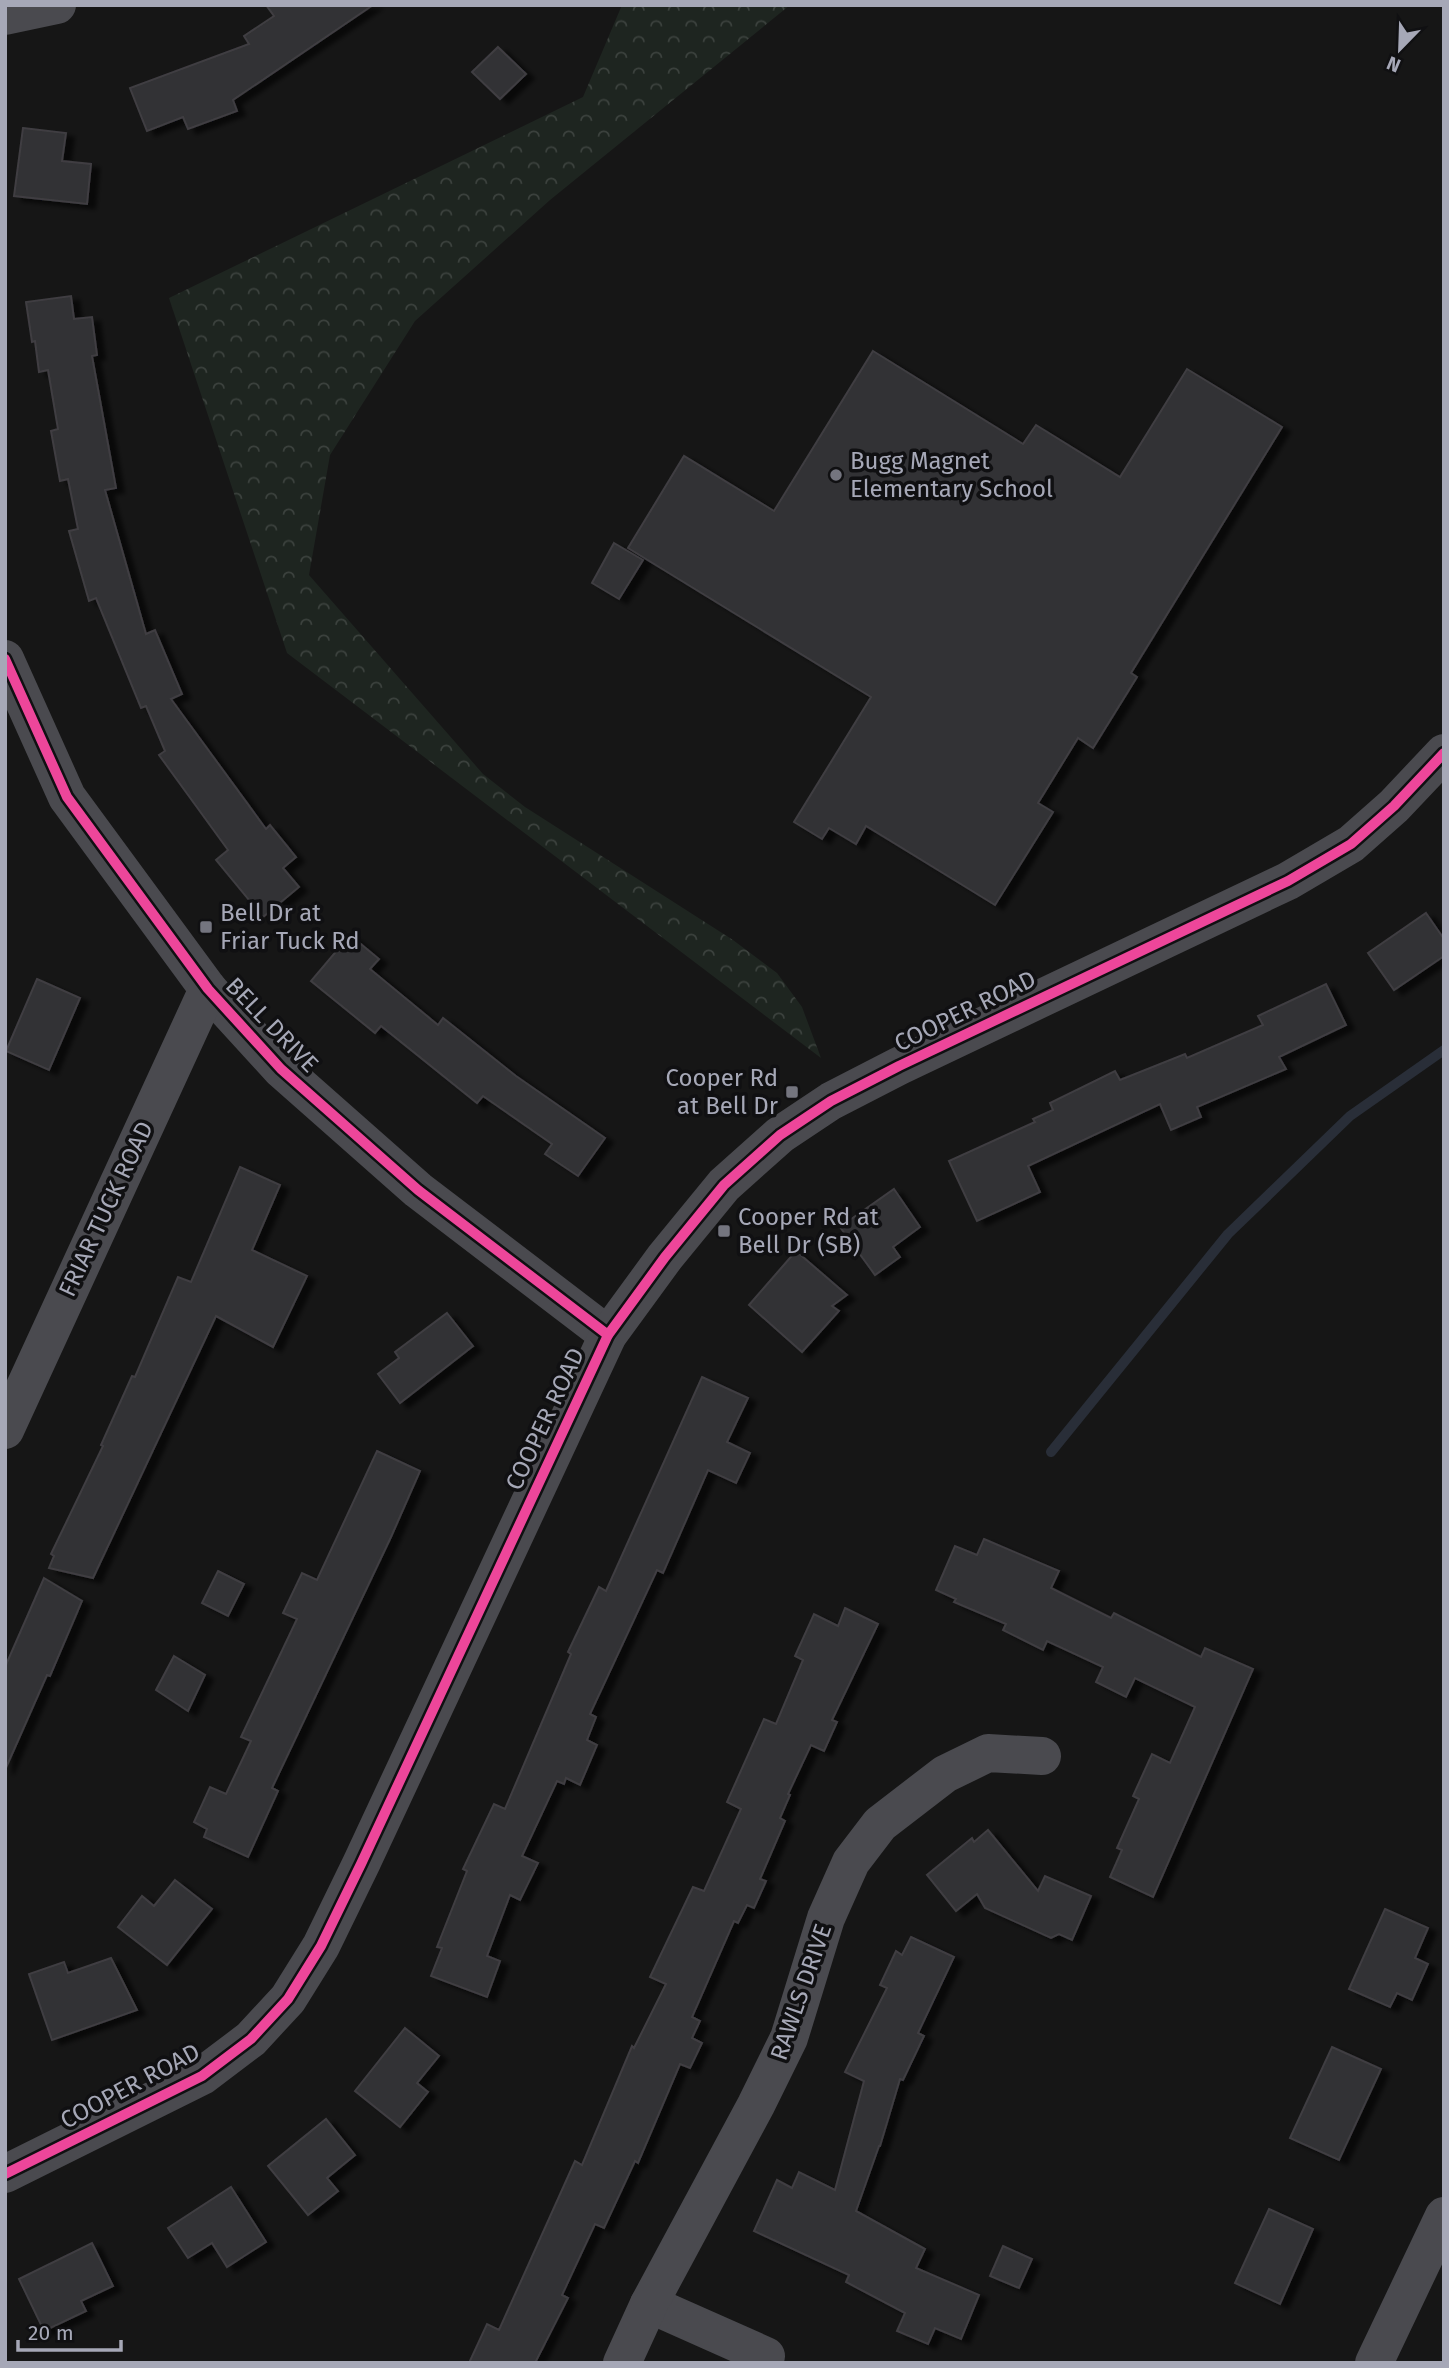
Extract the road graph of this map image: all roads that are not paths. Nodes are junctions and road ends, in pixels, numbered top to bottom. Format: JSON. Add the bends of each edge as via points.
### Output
{"nodes":[{"id":1,"x":57,"y":5,"type":"edge"},
{"id":2,"x":5,"y":16,"type":"edge"},
{"id":3,"x":5,"y":659,"type":"edge"},
{"id":4,"x":1444,"y":753,"type":"edge"},
{"id":5,"x":208,"y":989,"type":"junction"},
{"id":6,"x":608,"y":1335,"type":"junction"},
{"id":7,"x":5,"y":1430,"type":"edge"},
{"id":8,"x":1042,"y":1756,"type":"dead end"},
{"id":9,"x":5,"y":2174,"type":"edge"},
{"id":10,"x":1444,"y":2216,"type":"edge"},
{"id":11,"x":649,"y":2304,"type":"junction"},
{"id":12,"x":766,"y":2356,"type":"dead end"},
{"id":13,"x":622,"y":2363,"type":"edge"},
{"id":14,"x":1374,"y":2363,"type":"edge"}],
"edges":[{"from":1,"to":2,"type":"street"},
{"from":3,"to":5,"type":"street","name":"BELL DRIVE","via":[[67,797]]},
{"from":4,"to":6,"type":"street","name":"COOPER ROAD","via":[[1351,845],[1288,881],[899,1066],[831,1101],[780,1135],[724,1185]]},
{"from":5,"to":6,"type":"street","name":"BELL DRIVE","via":[[281,1069],[418,1190]]},
{"from":5,"to":7,"type":"street","name":"FRIAR TUCK ROAD"},
{"from":6,"to":9,"type":"street","name":"COOPER ROAD","via":[[356,1876],[288,1999],[251,2039],[202,2076]]},
{"from":8,"to":11,"type":"street","name":"RAWLS DRIVE","via":[[988,1753],[945,1774],[880,1824],[851,1862],[826,1918],[789,2038]]},
{"from":10,"to":14,"type":"street"},
{"from":11,"to":12,"type":"street"},
{"from":11,"to":13,"type":"street","name":"RAWLS DRIVE"}]}
